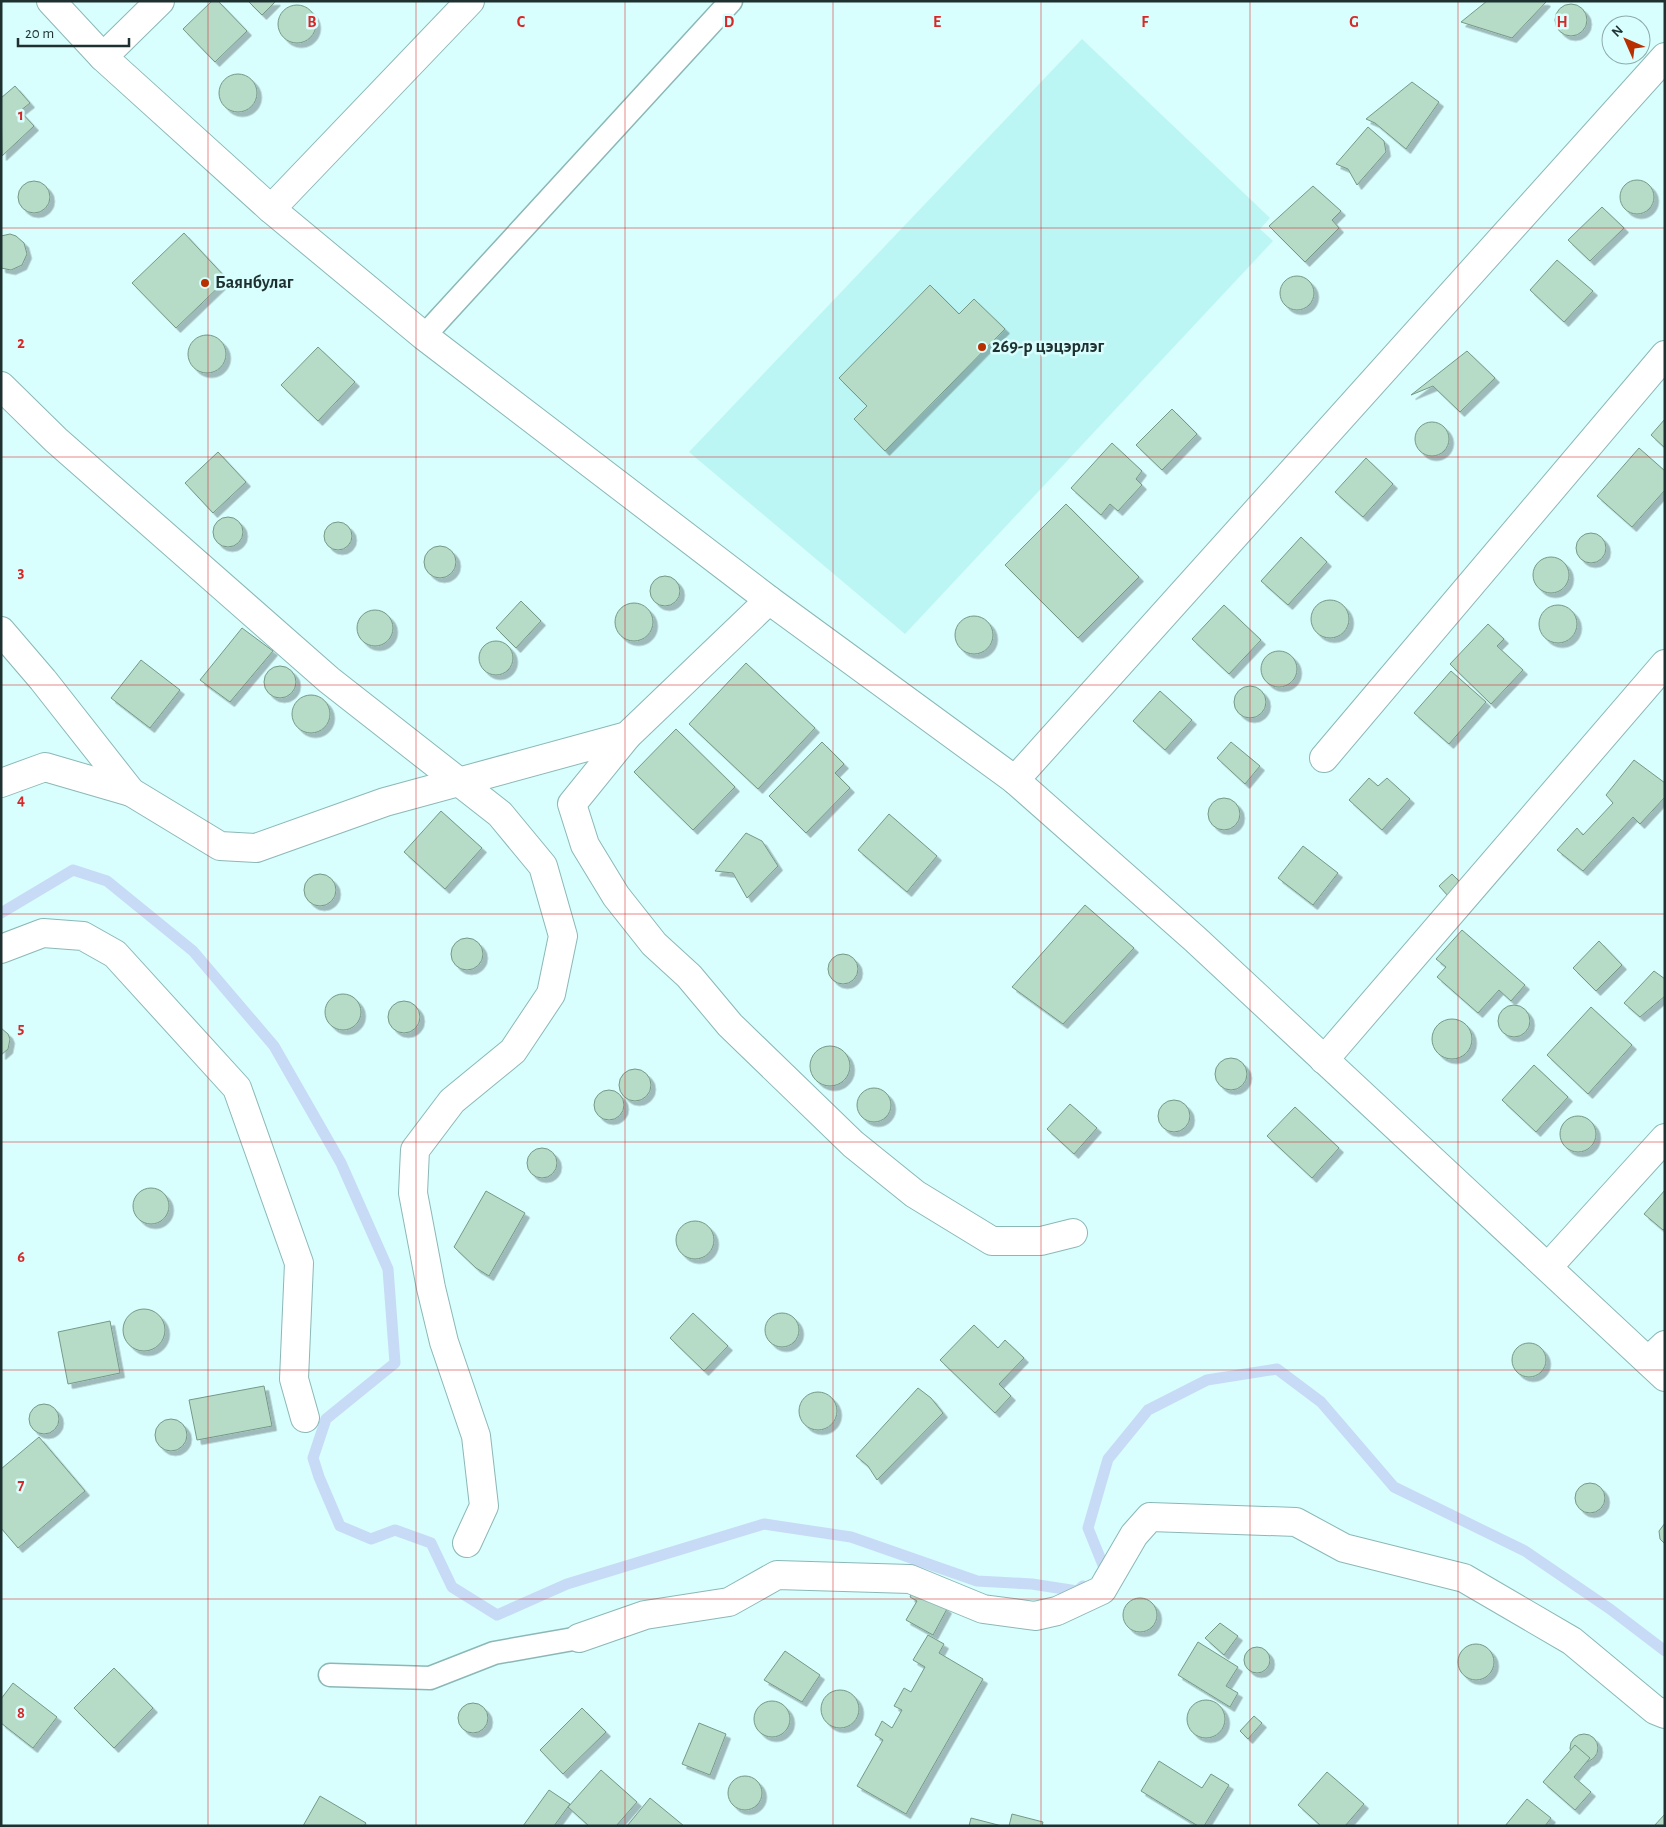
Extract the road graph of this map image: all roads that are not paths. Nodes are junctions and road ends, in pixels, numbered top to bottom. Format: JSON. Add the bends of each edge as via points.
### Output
{"nodes":[{"id":1,"x":51,"y":1,"type":"edge"},
{"id":2,"x":160,"y":1,"type":"edge"},
{"id":3,"x":470,"y":1,"type":"edge"},
{"id":4,"x":731,"y":1,"type":"edge"},
{"id":5,"x":1665,"y":56,"type":"edge"},
{"id":6,"x":102,"y":57,"type":"junction"},
{"id":7,"x":271,"y":209,"type":"junction"},
{"id":8,"x":424,"y":336,"type":"junction"},
{"id":9,"x":1665,"y":355,"type":"edge"},
{"id":10,"x":1,"y":386,"type":"edge"},
{"id":11,"x":769,"y":600,"type":"junction"},
{"id":12,"x":1,"y":631,"type":"edge"},
{"id":13,"x":1665,"y":664,"type":"edge"},
{"id":14,"x":627,"y":736,"type":"junction"},
{"id":15,"x":1324,"y":758,"type":"dead end"},
{"id":16,"x":1015,"y":780,"type":"junction"},
{"id":17,"x":459,"y":781,"type":"junction"},
{"id":18,"x":1,"y":783,"type":"edge"},
{"id":19,"x":131,"y":792,"type":"junction"},
{"id":20,"x":1,"y":949,"type":"edge"},
{"id":21,"x":1324,"y":1060,"type":"junction"},
{"id":22,"x":1665,"y":1138,"type":"edge"},
{"id":23,"x":1073,"y":1233,"type":"dead end"},
{"id":24,"x":1548,"y":1267,"type":"junction"},
{"id":25,"x":1659,"y":1361,"type":"edge"},
{"id":26,"x":305,"y":1418,"type":"dead end"},
{"id":27,"x":467,"y":1543,"type":"dead end"},
{"id":28,"x":579,"y":1638,"type":"joint"},
{"id":29,"x":330,"y":1675,"type":"dead end"},
{"id":30,"x":1665,"y":1714,"type":"edge"}],
"edges":[{"from":1,"to":6,"type":"street"},
{"from":2,"to":6,"type":"street"},
{"from":3,"to":7,"type":"street"},
{"from":4,"to":8,"type":"lane"},
{"from":5,"to":16,"type":"street"},
{"from":6,"to":7,"type":"street"},
{"from":7,"to":8,"type":"street"},
{"from":8,"to":11,"type":"street"},
{"from":9,"to":15,"type":"street"},
{"from":10,"to":17,"type":"street","via":[[56,440],[329,680]]},
{"from":11,"to":14,"type":"street"},
{"from":11,"to":16,"type":"street"},
{"from":12,"to":19,"type":"street"},
{"from":13,"to":21,"type":"street"},
{"from":14,"to":17,"type":"street"},
{"from":14,"to":23,"type":"street","via":[[572,804],[585,844],[616,896],[654,944],[689,976],[730,1025],[852,1144],[915,1194],[992,1242],[1041,1241]]},
{"from":16,"to":21,"type":"street","via":[[1195,939]]},
{"from":17,"to":19,"type":"street","via":[[385,802],[256,848],[220,846]]},
{"from":17,"to":27,"type":"street","via":[[500,814],[543,866],[563,936],[550,994],[513,1051],[452,1101],[415,1150],[414,1193],[431,1288],[444,1342],[476,1436],[484,1506]]},
{"from":18,"to":19,"type":"street","via":[[45,767]]},
{"from":20,"to":26,"type":"street","via":[[43,933],[83,936],[115,954],[237,1088],[299,1263],[294,1379]]},
{"from":21,"to":24,"type":"street"},
{"from":22,"to":24,"type":"street"},
{"from":24,"to":25,"type":"street"},
{"from":28,"to":29,"type":"lane","via":[[494,1653],[430,1678]]},
{"from":28,"to":30,"type":"street","via":[[645,1615],[730,1602],[777,1575],[910,1579],[982,1609],[1035,1616],[1058,1611],[1102,1590],[1134,1535],[1150,1517],[1296,1522],[1344,1548],[1464,1578],[1572,1641],[1655,1710]]}]}
